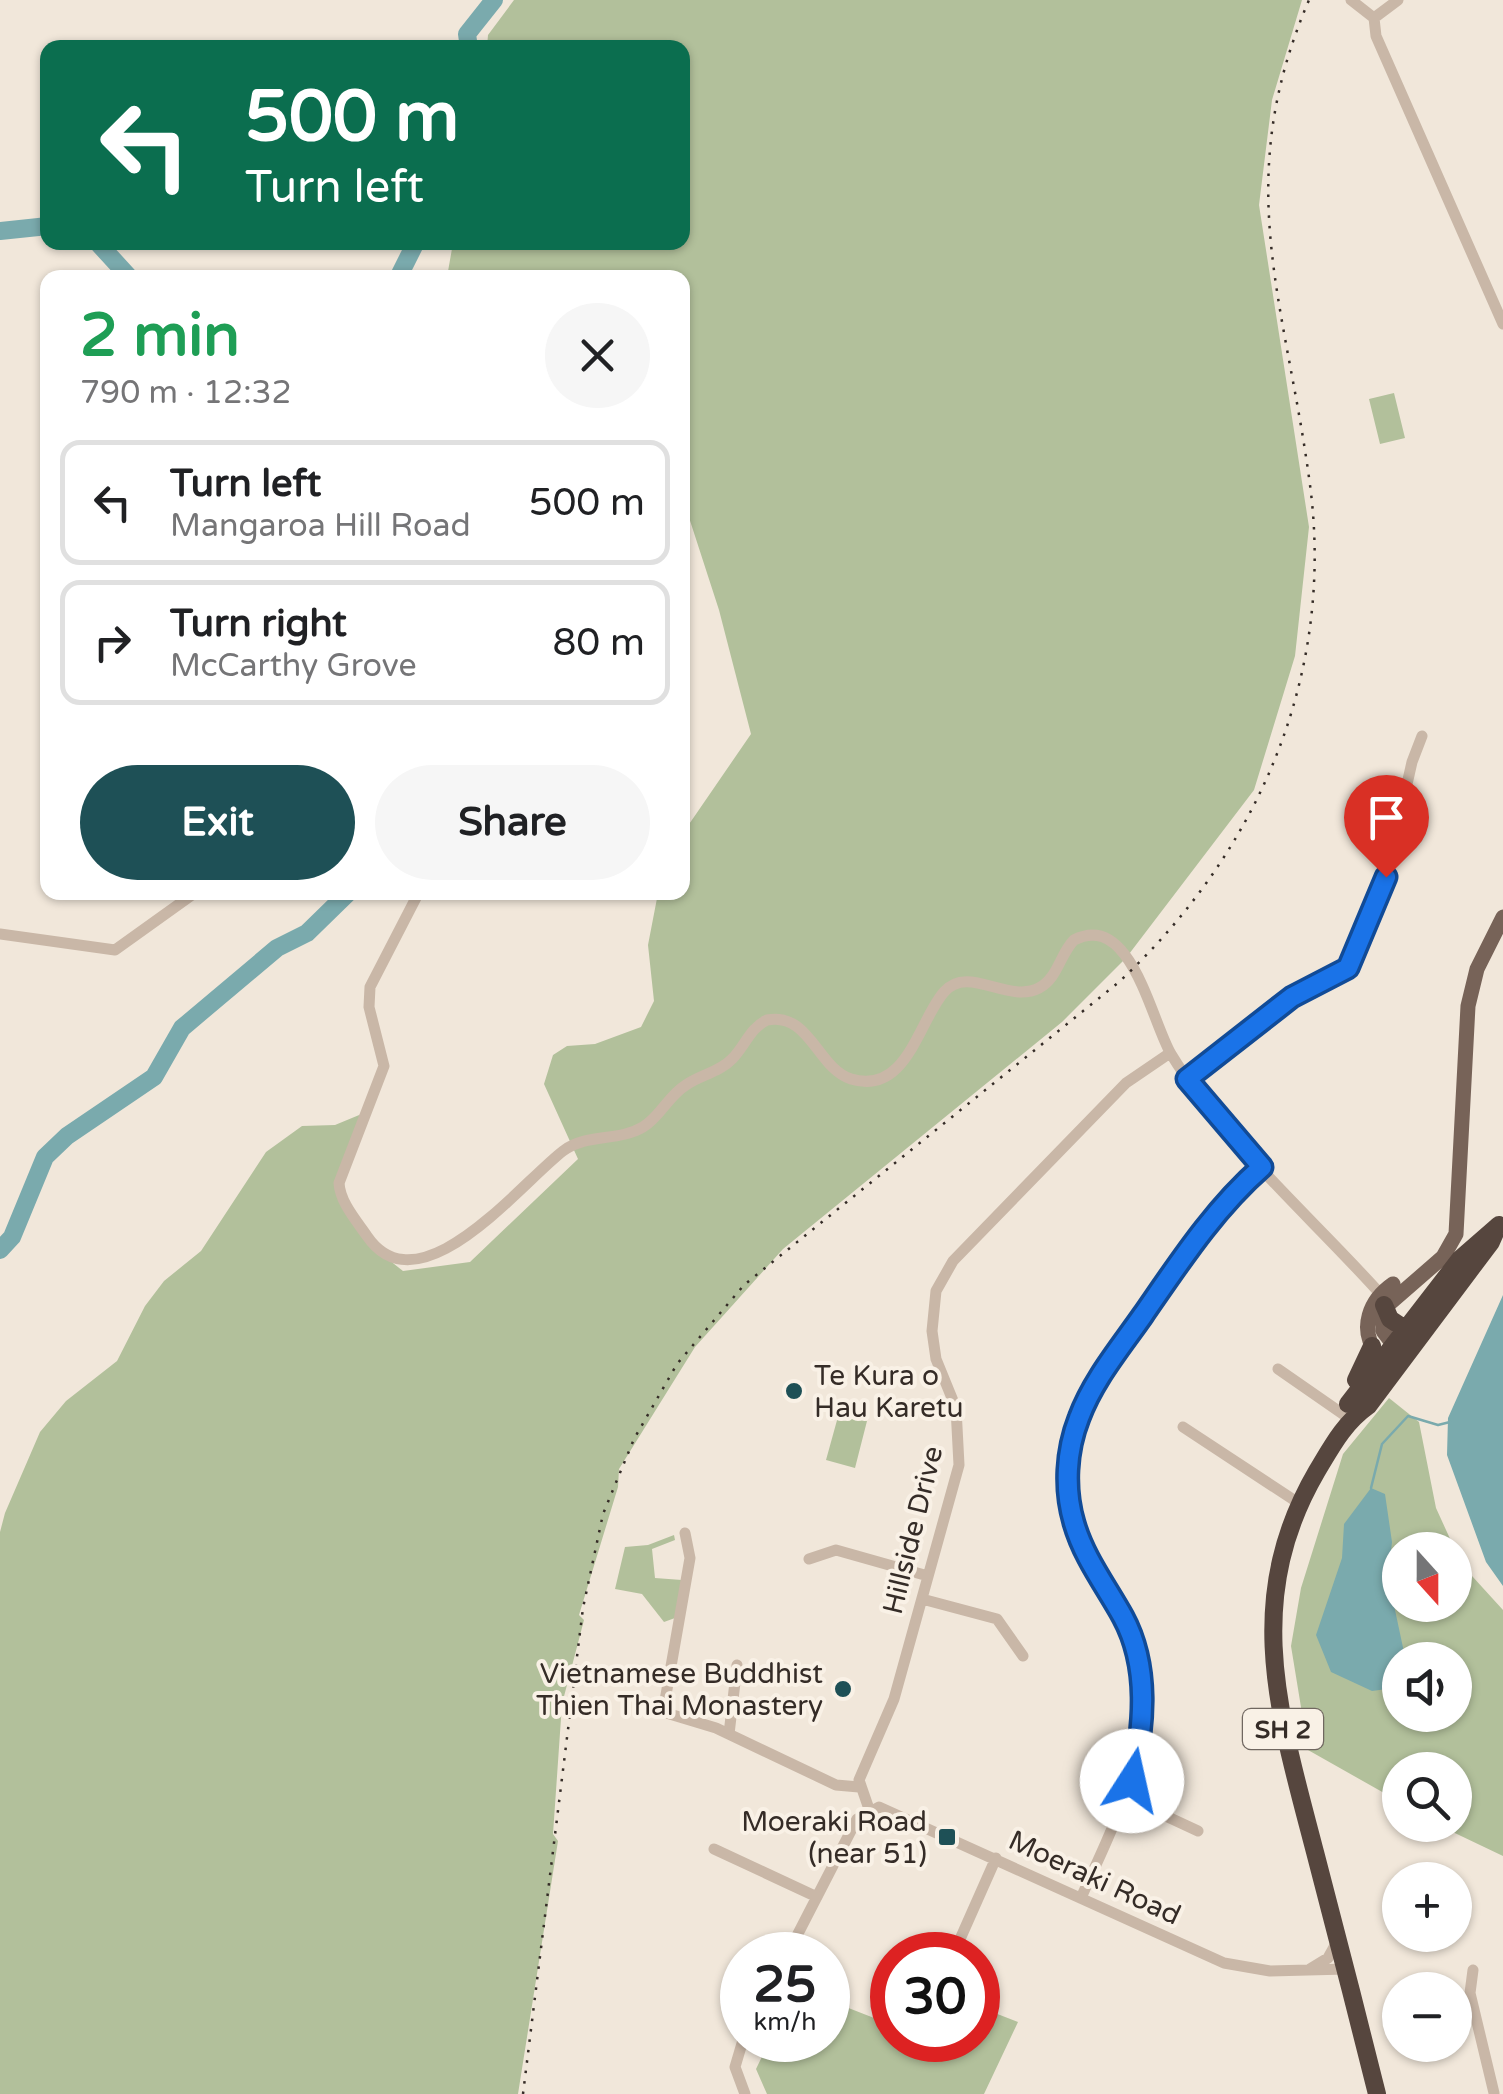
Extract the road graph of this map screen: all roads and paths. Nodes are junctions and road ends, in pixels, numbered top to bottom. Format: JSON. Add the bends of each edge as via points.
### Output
{"nodes":[{"id":1,"x":1351,"y":0,"type":"edge"},
{"id":2,"x":1398,"y":0,"type":"edge"},
{"id":3,"x":1374,"y":18,"type":"junction"},
{"id":4,"x":1503,"y":324,"type":"edge"},
{"id":5,"x":1422,"y":736,"type":"dead end"},
{"id":6,"x":185,"y":900,"type":"edge"},
{"id":7,"x":416,"y":900,"type":"edge"},
{"id":8,"x":1503,"y":917,"type":"edge"},
{"id":9,"x":0,"y":934,"type":"edge"},
{"id":10,"x":1170,"y":1053,"type":"junction"},
{"id":11,"x":1187,"y":1079,"type":"junction"},
{"id":12,"x":1262,"y":1167,"type":"junction"},
{"id":13,"x":1500,"y":1223,"type":"edge"},
{"id":14,"x":1384,"y":1300,"type":"junction"},
{"id":15,"x":1405,"y":1328,"type":"junction"},
{"id":16,"x":1389,"y":1355,"type":"junction"},
{"id":17,"x":1278,"y":1368,"type":"dead end"},
{"id":18,"x":1349,"y":1411,"type":"junction"},
{"id":19,"x":1183,"y":1427,"type":"dead end"},
{"id":20,"x":1300,"y":1504,"type":"junction"},
{"id":21,"x":685,"y":1533,"type":"dead end"},
{"id":22,"x":810,"y":1560,"type":"dead end"},
{"id":23,"x":928,"y":1576,"type":"junction"},
{"id":24,"x":922,"y":1599,"type":"junction"},
{"id":25,"x":1023,"y":1656,"type":"dead end"},
{"id":26,"x":737,"y":1665,"type":"dead end"},
{"id":27,"x":730,"y":1734,"type":"junction"},
{"id":28,"x":859,"y":1787,"type":"junction"},
{"id":29,"x":1127,"y":1798,"type":"junction"},
{"id":30,"x":869,"y":1810,"type":"junction"},
{"id":31,"x":1198,"y":1831,"type":"dead end"},
{"id":32,"x":714,"y":1849,"type":"dead end"},
{"id":33,"x":996,"y":1858,"type":"junction"},
{"id":34,"x":817,"y":1897,"type":"junction"},
{"id":35,"x":1081,"y":1898,"type":"junction"},
{"id":36,"x":799,"y":1932,"type":"edge"},
{"id":37,"x":962,"y":1932,"type":"edge"},
{"id":38,"x":1338,"y":1940,"type":"junction"},
{"id":39,"x":1346,"y":1969,"type":"junction"},
{"id":40,"x":1473,"y":1970,"type":"dead end"},
{"id":41,"x":1307,"y":1971,"type":"junction"},
{"id":42,"x":737,"y":2062,"type":"edge"},
{"id":43,"x":745,"y":2094,"type":"edge"},
{"id":44,"x":1378,"y":2094,"type":"edge"},
{"id":45,"x":1497,"y":2094,"type":"edge"}],
"edges":[{"from":1,"to":3,"type":"street"},
{"from":2,"to":3,"type":"street"},
{"from":3,"to":4,"type":"street","via":[[1376,36]]},
{"from":5,"to":11,"type":"street","via":[[1384,884],[1348,968],[1292,997]]},
{"from":6,"to":9,"type":"street","via":[[114,950]]},
{"from":7,"to":10,"type":"street","via":[[370,986],[383,1072],[339,1183],[371,1242],[402,1261],[424,1260],[467,1234],[573,1144],[648,1124],[674,1093],[727,1064],[755,1028],[772,1018],[798,1027],[845,1076],[872,1079],[911,1052],[952,986],[970,982],[1030,992],[1048,983],[1074,940],[1097,934],[1115,942],[1134,967]]},
{"from":8,"to":14,"type":"main road","via":[[1477,969],[1468,1006],[1458,1226],[1449,1250]]},
{"from":10,"to":11,"type":"street"},
{"from":10,"to":23,"type":"street","name":"Hillside Drive","via":[[1105,1104],[940,1282],[933,1341],[956,1408],[960,1454]]},
{"from":11,"to":12,"type":"street"},
{"from":12,"to":14,"type":"street"},
{"from":12,"to":29,"type":"street","via":[[1221,1207],[1099,1377],[1071,1446],[1073,1519],[1137,1650],[1141,1737]]},
{"from":13,"to":15,"type":"highway","number":"SH 2","via":[[1480,1237]]},
{"from":13,"to":16,"type":"highway","number":"SH 2","via":[[1491,1242]]},
{"from":14,"to":15,"type":"highway","via":[[1390,1319]]},
{"from":14,"to":16,"type":"main road","via":[[1380,1321]]},
{"from":15,"to":16,"type":"highway","number":"SH 2"},
{"from":16,"to":18,"type":"highway"},
{"from":16,"to":18,"type":"highway","number":"SH 2","via":[[1368,1406]]},
{"from":17,"to":18,"type":"street"},
{"from":18,"to":20,"type":"highway","number":"SH 2"},
{"from":19,"to":20,"type":"street"},
{"from":20,"to":38,"type":"highway","number":"SH 2","via":[[1280,1558],[1272,1663]]},
{"from":21,"to":27,"type":"street","via":[[690,1558],[663,1712]]},
{"from":22,"to":23,"type":"street","via":[[836,1550]]},
{"from":23,"to":24,"type":"street","name":"Hillside Drive"},
{"from":24,"to":25,"type":"street","via":[[997,1619]]},
{"from":24,"to":28,"type":"street","name":"Hillside Drive","via":[[894,1699]]},
{"from":26,"to":27,"type":"street"},
{"from":27,"to":28,"type":"street","via":[[836,1784]]},
{"from":28,"to":30,"type":"street"},
{"from":29,"to":31,"type":"street"},
{"from":29,"to":35,"type":"street"},
{"from":30,"to":33,"type":"street","name":"Moeraki Road","via":[[887,1808]]},
{"from":30,"to":34,"type":"street","via":[[857,1820]]},
{"from":32,"to":34,"type":"street"},
{"from":33,"to":35,"type":"street","name":"Moeraki Road"},
{"from":33,"to":37,"type":"street"},
{"from":34,"to":36,"type":"street"},
{"from":35,"to":41,"type":"street","name":"Moeraki Road","via":[[1224,1963]]},
{"from":38,"to":39,"type":"highway","number":"SH 2"},
{"from":38,"to":41,"type":"street","via":[[1328,1958]]},
{"from":39,"to":41,"type":"street","name":"Moeraki Road"},
{"from":39,"to":44,"type":"highway","number":"SH 2"},
{"from":40,"to":45,"type":"street","via":[[1470,1994]]},
{"from":42,"to":43,"type":"street"}]}
